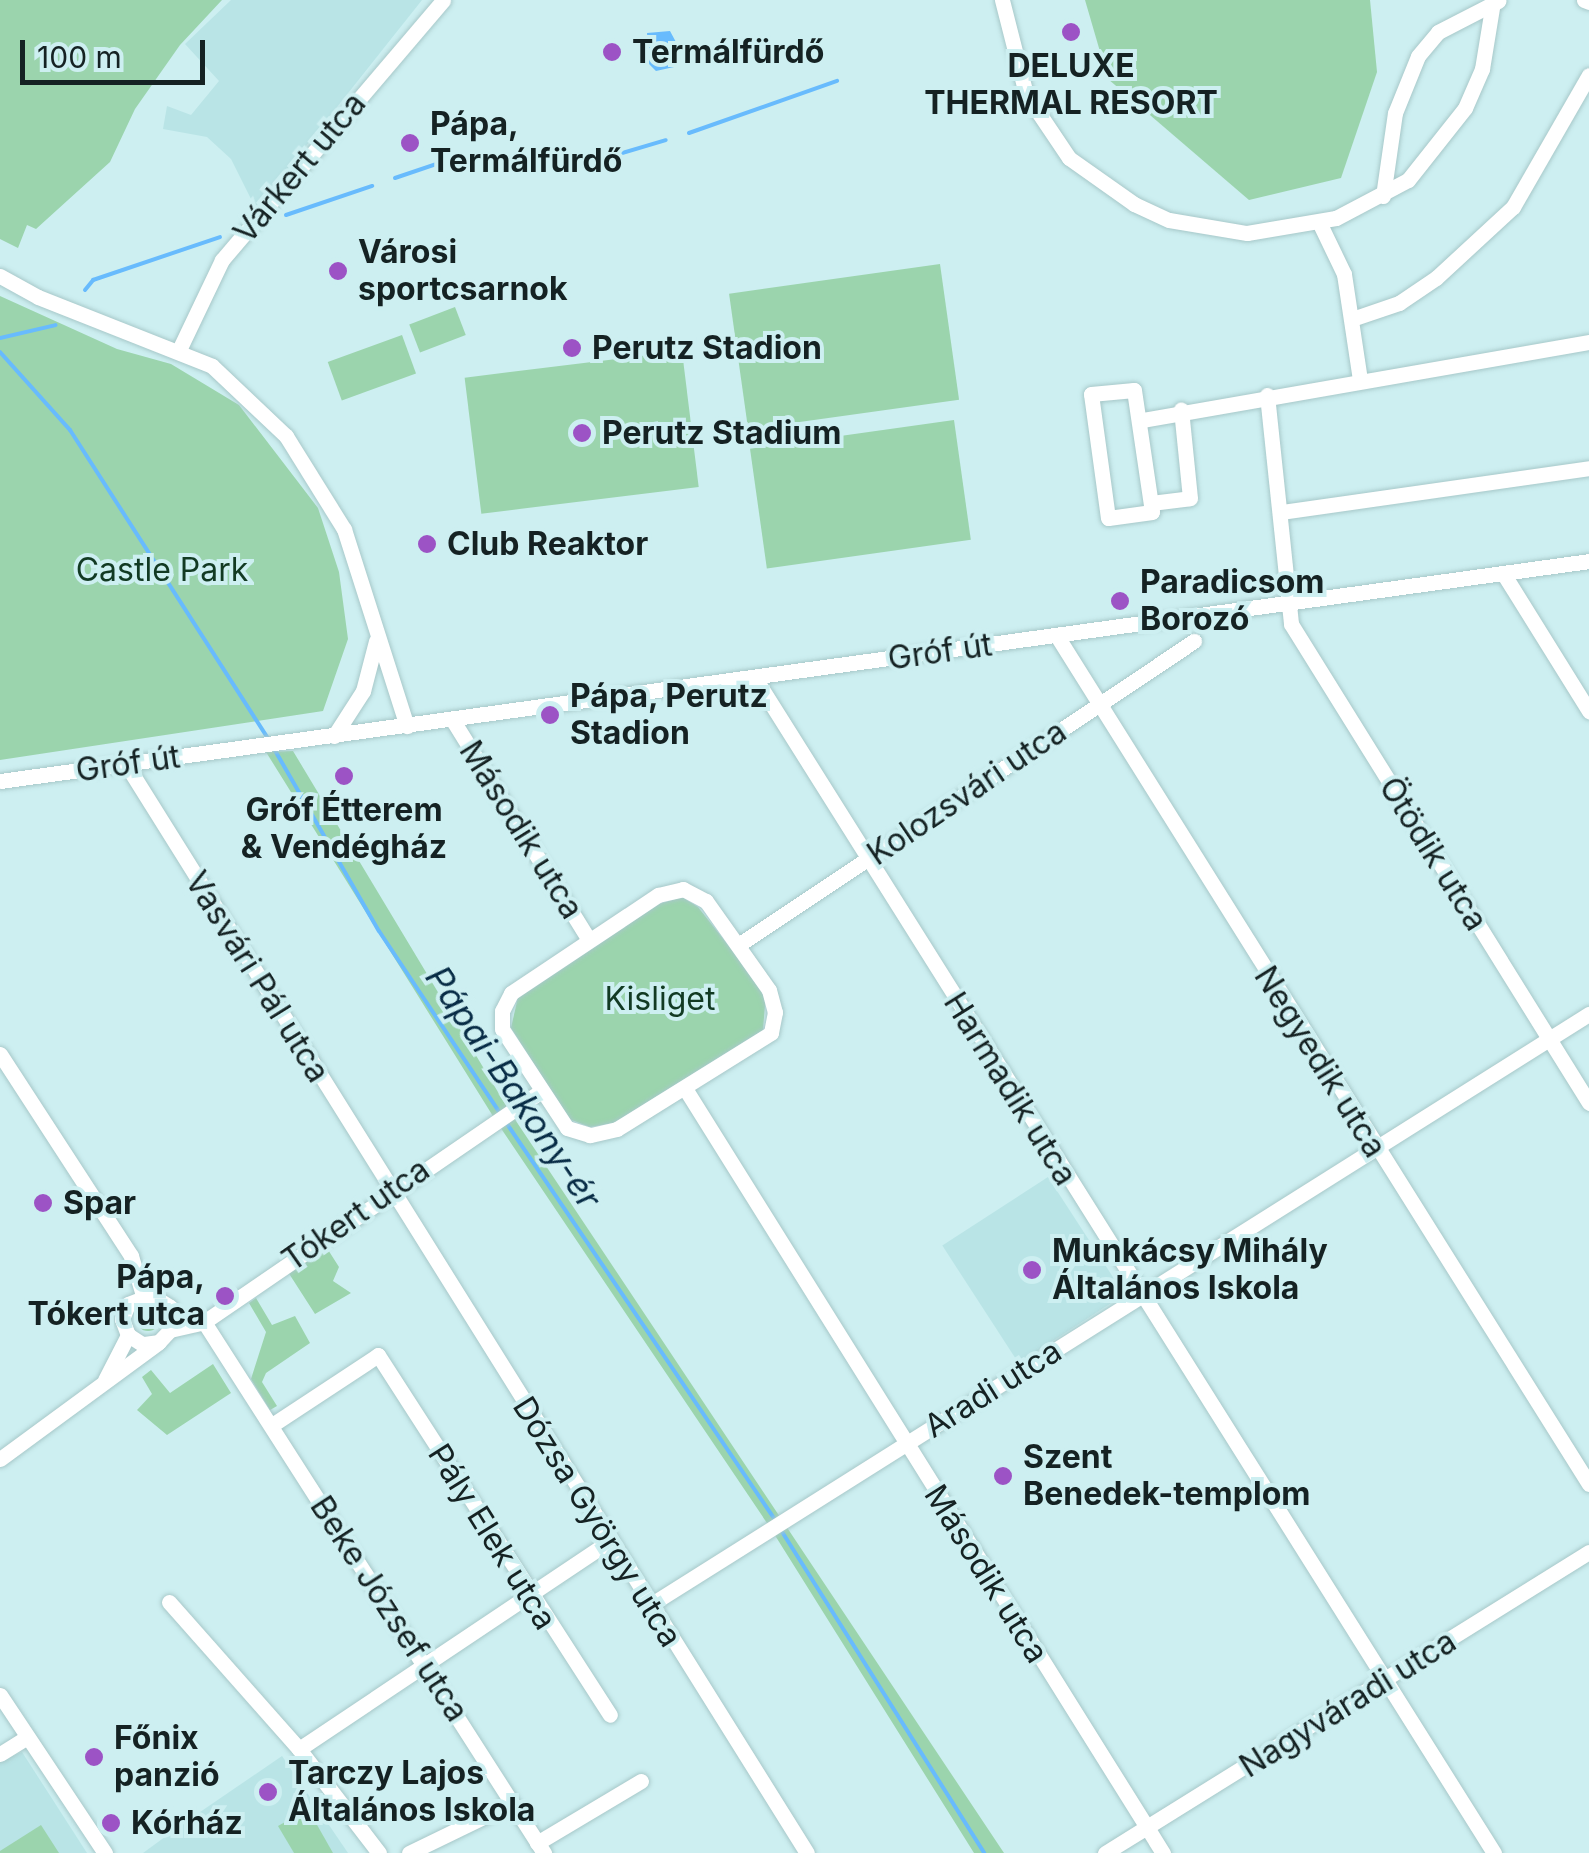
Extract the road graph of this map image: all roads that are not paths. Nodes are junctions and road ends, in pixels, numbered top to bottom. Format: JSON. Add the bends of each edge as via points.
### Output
{"nodes":[{"id":1,"x":443,"y":0,"type":"edge"},
{"id":2,"x":1002,"y":0,"type":"edge"},
{"id":3,"x":1497,"y":1,"type":"edge"},
{"id":4,"x":1589,"y":75,"type":"edge"},
{"id":5,"x":1383,"y":196,"type":"junction"},
{"id":6,"x":1319,"y":222,"type":"junction"},
{"id":7,"x":0,"y":276,"type":"edge"},
{"id":8,"x":1352,"y":319,"type":"junction"},
{"id":9,"x":1589,"y":342,"type":"edge"},
{"id":10,"x":179,"y":350,"type":"junction"},
{"id":11,"x":1360,"y":380,"type":"junction"},
{"id":12,"x":1267,"y":395,"type":"junction"},
{"id":13,"x":1181,"y":408,"type":"junction"},
{"id":14,"x":1142,"y":420,"type":"junction"},
{"id":15,"x":1589,"y":468,"type":"edge"},
{"id":16,"x":1151,"y":502,"type":"junction"},
{"id":17,"x":1281,"y":512,"type":"junction"},
{"id":18,"x":1589,"y":560,"type":"edge"},
{"id":19,"x":1503,"y":573,"type":"junction"},
{"id":20,"x":1293,"y":600,"type":"junction"},
{"id":21,"x":1058,"y":636,"type":"junction"},
{"id":22,"x":376,"y":640,"type":"junction"},
{"id":23,"x":1194,"y":641,"type":"dead end"},
{"id":24,"x":755,"y":678,"type":"junction"},
{"id":25,"x":1099,"y":705,"type":"junction"},
{"id":26,"x":1589,"y":712,"type":"edge"},
{"id":27,"x":452,"y":719,"type":"junction"},
{"id":28,"x":407,"y":726,"type":"junction"},
{"id":29,"x":334,"y":736,"type":"junction"},
{"id":30,"x":126,"y":764,"type":"junction"},
{"id":31,"x":0,"y":781,"type":"edge"},
{"id":32,"x":864,"y":860,"type":"junction"},
{"id":33,"x":589,"y":940,"type":"junction"},
{"id":34,"x":740,"y":944,"type":"junction"},
{"id":35,"x":1589,"y":1014,"type":"edge"},
{"id":36,"x":1549,"y":1039,"type":"junction"},
{"id":37,"x":0,"y":1054,"type":"edge"},
{"id":38,"x":686,"y":1090,"type":"junction"},
{"id":39,"x":540,"y":1092,"type":"junction"},
{"id":40,"x":1589,"y":1103,"type":"edge"},
{"id":41,"x":1374,"y":1149,"type":"junction"},
{"id":42,"x":388,"y":1190,"type":"junction"},
{"id":43,"x":143,"y":1295,"type":"junction"},
{"id":44,"x":1141,"y":1296,"type":"junction"},
{"id":45,"x":204,"y":1322,"type":"junction"},
{"id":46,"x":128,"y":1335,"type":"junction"},
{"id":47,"x":165,"y":1336,"type":"junction"},
{"id":48,"x":105,"y":1380,"type":"junction"},
{"id":49,"x":272,"y":1425,"type":"junction"},
{"id":50,"x":904,"y":1445,"type":"junction"},
{"id":51,"x":0,"y":1458,"type":"edge"},
{"id":52,"x":1589,"y":1484,"type":"edge"},
{"id":53,"x":610,"y":1541,"type":"junction"},
{"id":54,"x":1589,"y":1552,"type":"edge"},
{"id":55,"x":527,"y":1596,"type":"junction"},
{"id":56,"x":170,"y":1602,"type":"dead end"},
{"id":57,"x":650,"y":1606,"type":"junction"},
{"id":58,"x":425,"y":1665,"type":"junction"},
{"id":59,"x":1385,"y":1682,"type":"junction"},
{"id":60,"x":0,"y":1695,"type":"edge"},
{"id":61,"x":610,"y":1715,"type":"dead end"},
{"id":62,"x":27,"y":1737,"type":"junction"},
{"id":63,"x":299,"y":1749,"type":"junction"},
{"id":64,"x":0,"y":1754,"type":"edge"},
{"id":65,"x":640,"y":1781,"type":"dead end"},
{"id":66,"x":512,"y":1803,"type":"junction"},
{"id":67,"x":1148,"y":1828,"type":"junction"},
{"id":68,"x":541,"y":1848,"type":"edge"},
{"id":69,"x":105,"y":1853,"type":"edge"},
{"id":70,"x":379,"y":1853,"type":"edge"},
{"id":71,"x":410,"y":1853,"type":"edge"},
{"id":72,"x":807,"y":1853,"type":"edge"},
{"id":73,"x":1105,"y":1853,"type":"edge"},
{"id":74,"x":1163,"y":1853,"type":"edge"},
{"id":75,"x":1494,"y":1853,"type":"edge"}],
"edges":[{"from":1,"to":10,"type":"street","name":"Várkert utca","via":[[222,260]]},
{"from":2,"to":6,"type":"street","via":[[1026,94],[1046,130],[1100,183],[1152,212],[1204,229],[1247,233]]},
{"from":3,"to":5,"type":"street","via":[[1482,69],[1465,108],[1408,180]]},
{"from":3,"to":5,"type":"street","via":[[1438,32],[1418,56],[1395,113]]},
{"from":4,"to":8,"type":"street","via":[[1513,207],[1436,278],[1399,303]]},
{"from":5,"to":6,"type":"street"},
{"from":6,"to":8,"type":"street","via":[[1340,263]]},
{"from":7,"to":10,"type":"street","via":[[51,303]]},
{"from":8,"to":11,"type":"street"},
{"from":9,"to":11,"type":"street"},
{"from":10,"to":22,"type":"street","via":[[212,366],[253,400],[320,481],[344,529]]},
{"from":11,"to":12,"type":"street"},
{"from":12,"to":13,"type":"street"},
{"from":12,"to":17,"type":"street","name":"Ötödik utca"},
{"from":13,"to":14,"type":"street"},
{"from":13,"to":16,"type":"street","via":[[1190,498]]},
{"from":14,"to":16,"type":"street"},
{"from":14,"to":16,"type":"street","via":[[1134,390],[1092,394],[1108,518],[1152,512]]},
{"from":15,"to":17,"type":"street"},
{"from":17,"to":20,"type":"street","name":"Ötödik utca"},
{"from":18,"to":19,"type":"street","name":"Gróf út"},
{"from":19,"to":20,"type":"street","name":"Gróf út"},
{"from":19,"to":26,"type":"street"},
{"from":20,"to":21,"type":"street","name":"Gróf út"},
{"from":20,"to":36,"type":"street","name":"Ötödik utca","via":[[1291,624]]},
{"from":21,"to":24,"type":"street","name":"Gróf út"},
{"from":21,"to":25,"type":"street","name":"Negyedik utca"},
{"from":22,"to":28,"type":"street"},
{"from":22,"to":29,"type":"street","via":[[363,691]]},
{"from":23,"to":25,"type":"street","name":"Kolozsvári utca"},
{"from":24,"to":27,"type":"street","name":"Gróf út"},
{"from":24,"to":32,"type":"street","name":"Harmadik utca"},
{"from":25,"to":32,"type":"street","name":"Kolozsvári utca"},
{"from":25,"to":41,"type":"street","name":"Negyedik utca"},
{"from":27,"to":28,"type":"street","name":"Gróf út"},
{"from":27,"to":33,"type":"street","name":"Második utca"},
{"from":28,"to":29,"type":"street","name":"Gróf út"},
{"from":29,"to":30,"type":"street","name":"Gróf út"},
{"from":30,"to":31,"type":"street","name":"Gróf út"},
{"from":30,"to":42,"type":"street","name":"Vasvári Pál utca"},
{"from":32,"to":34,"type":"street","name":"Kolozsvári utca"},
{"from":32,"to":44,"type":"street","name":"Harmadik utca"},
{"from":33,"to":34,"type":"street","via":[[658,895],[683,889],[706,901]]},
{"from":33,"to":39,"type":"street","via":[[512,992],[502,1011],[502,1029]]},
{"from":34,"to":38,"type":"street","via":[[769,990],[771,1033]]},
{"from":35,"to":36,"type":"street","name":"Aradi utca"},
{"from":36,"to":40,"type":"street","name":"Ötödik utca"},
{"from":36,"to":41,"type":"street","name":"Aradi utca"},
{"from":37,"to":43,"type":"street","via":[[131,1256]]},
{"from":38,"to":39,"type":"street","via":[[617,1130],[590,1136],[567,1128]]},
{"from":38,"to":50,"type":"street","name":"Második utca"},
{"from":39,"to":42,"type":"street","name":"Tókert utca"},
{"from":41,"to":44,"type":"street","name":"Aradi utca"},
{"from":41,"to":52,"type":"street","name":"Negyedik utca"},
{"from":42,"to":45,"type":"street","name":"Tókert utca"},
{"from":42,"to":53,"type":"street","name":"Dózsa György utca"},
{"from":43,"to":46,"type":"street","name":"Tókert utca","via":[[124,1311]]},
{"from":43,"to":47,"type":"street","via":[[170,1308]]},
{"from":44,"to":50,"type":"street","name":"Aradi utca"},
{"from":44,"to":59,"type":"street","name":"Harmadik utca"},
{"from":45,"to":47,"type":"street","name":"Tókert utca"},
{"from":45,"to":49,"type":"street","name":"Beke József utca"},
{"from":46,"to":47,"type":"street","name":"Tókert utca","via":[[142,1344]]},
{"from":46,"to":48,"type":"street","name":"Tókert utca"},
{"from":47,"to":48,"type":"street","name":"Tókert utca"},
{"from":48,"to":51,"type":"street","name":"Tókert utca"},
{"from":49,"to":55,"type":"street","name":"Pály Elek utca","via":[[378,1356]]},
{"from":49,"to":58,"type":"street","name":"Beke József utca"},
{"from":50,"to":57,"type":"street","name":"Aradi utca"},
{"from":50,"to":67,"type":"street","name":"Második utca"},
{"from":53,"to":55,"type":"street"},
{"from":53,"to":57,"type":"street","name":"Dózsa György utca"},
{"from":54,"to":59,"type":"street","name":"Nagyváradi utca"},
{"from":55,"to":58,"type":"street"},
{"from":55,"to":61,"type":"street","name":"Pály Elek utca"},
{"from":56,"to":63,"type":"street"},
{"from":57,"to":72,"type":"street","name":"Dózsa György utca"},
{"from":58,"to":63,"type":"street"},
{"from":58,"to":66,"type":"street","name":"Beke József utca"},
{"from":59,"to":67,"type":"street","name":"Nagyváradi utca"},
{"from":59,"to":75,"type":"street","name":"Harmadik utca"},
{"from":60,"to":62,"type":"street"},
{"from":62,"to":64,"type":"street"},
{"from":62,"to":69,"type":"street"},
{"from":63,"to":70,"type":"street"},
{"from":65,"to":68,"type":"street","name":"Beke József utca"},
{"from":66,"to":68,"type":"street","name":"Beke József utca"},
{"from":66,"to":71,"type":"street"},
{"from":67,"to":73,"type":"street","name":"Nagyváradi utca"},
{"from":67,"to":74,"type":"street","name":"Második utca"}]}
